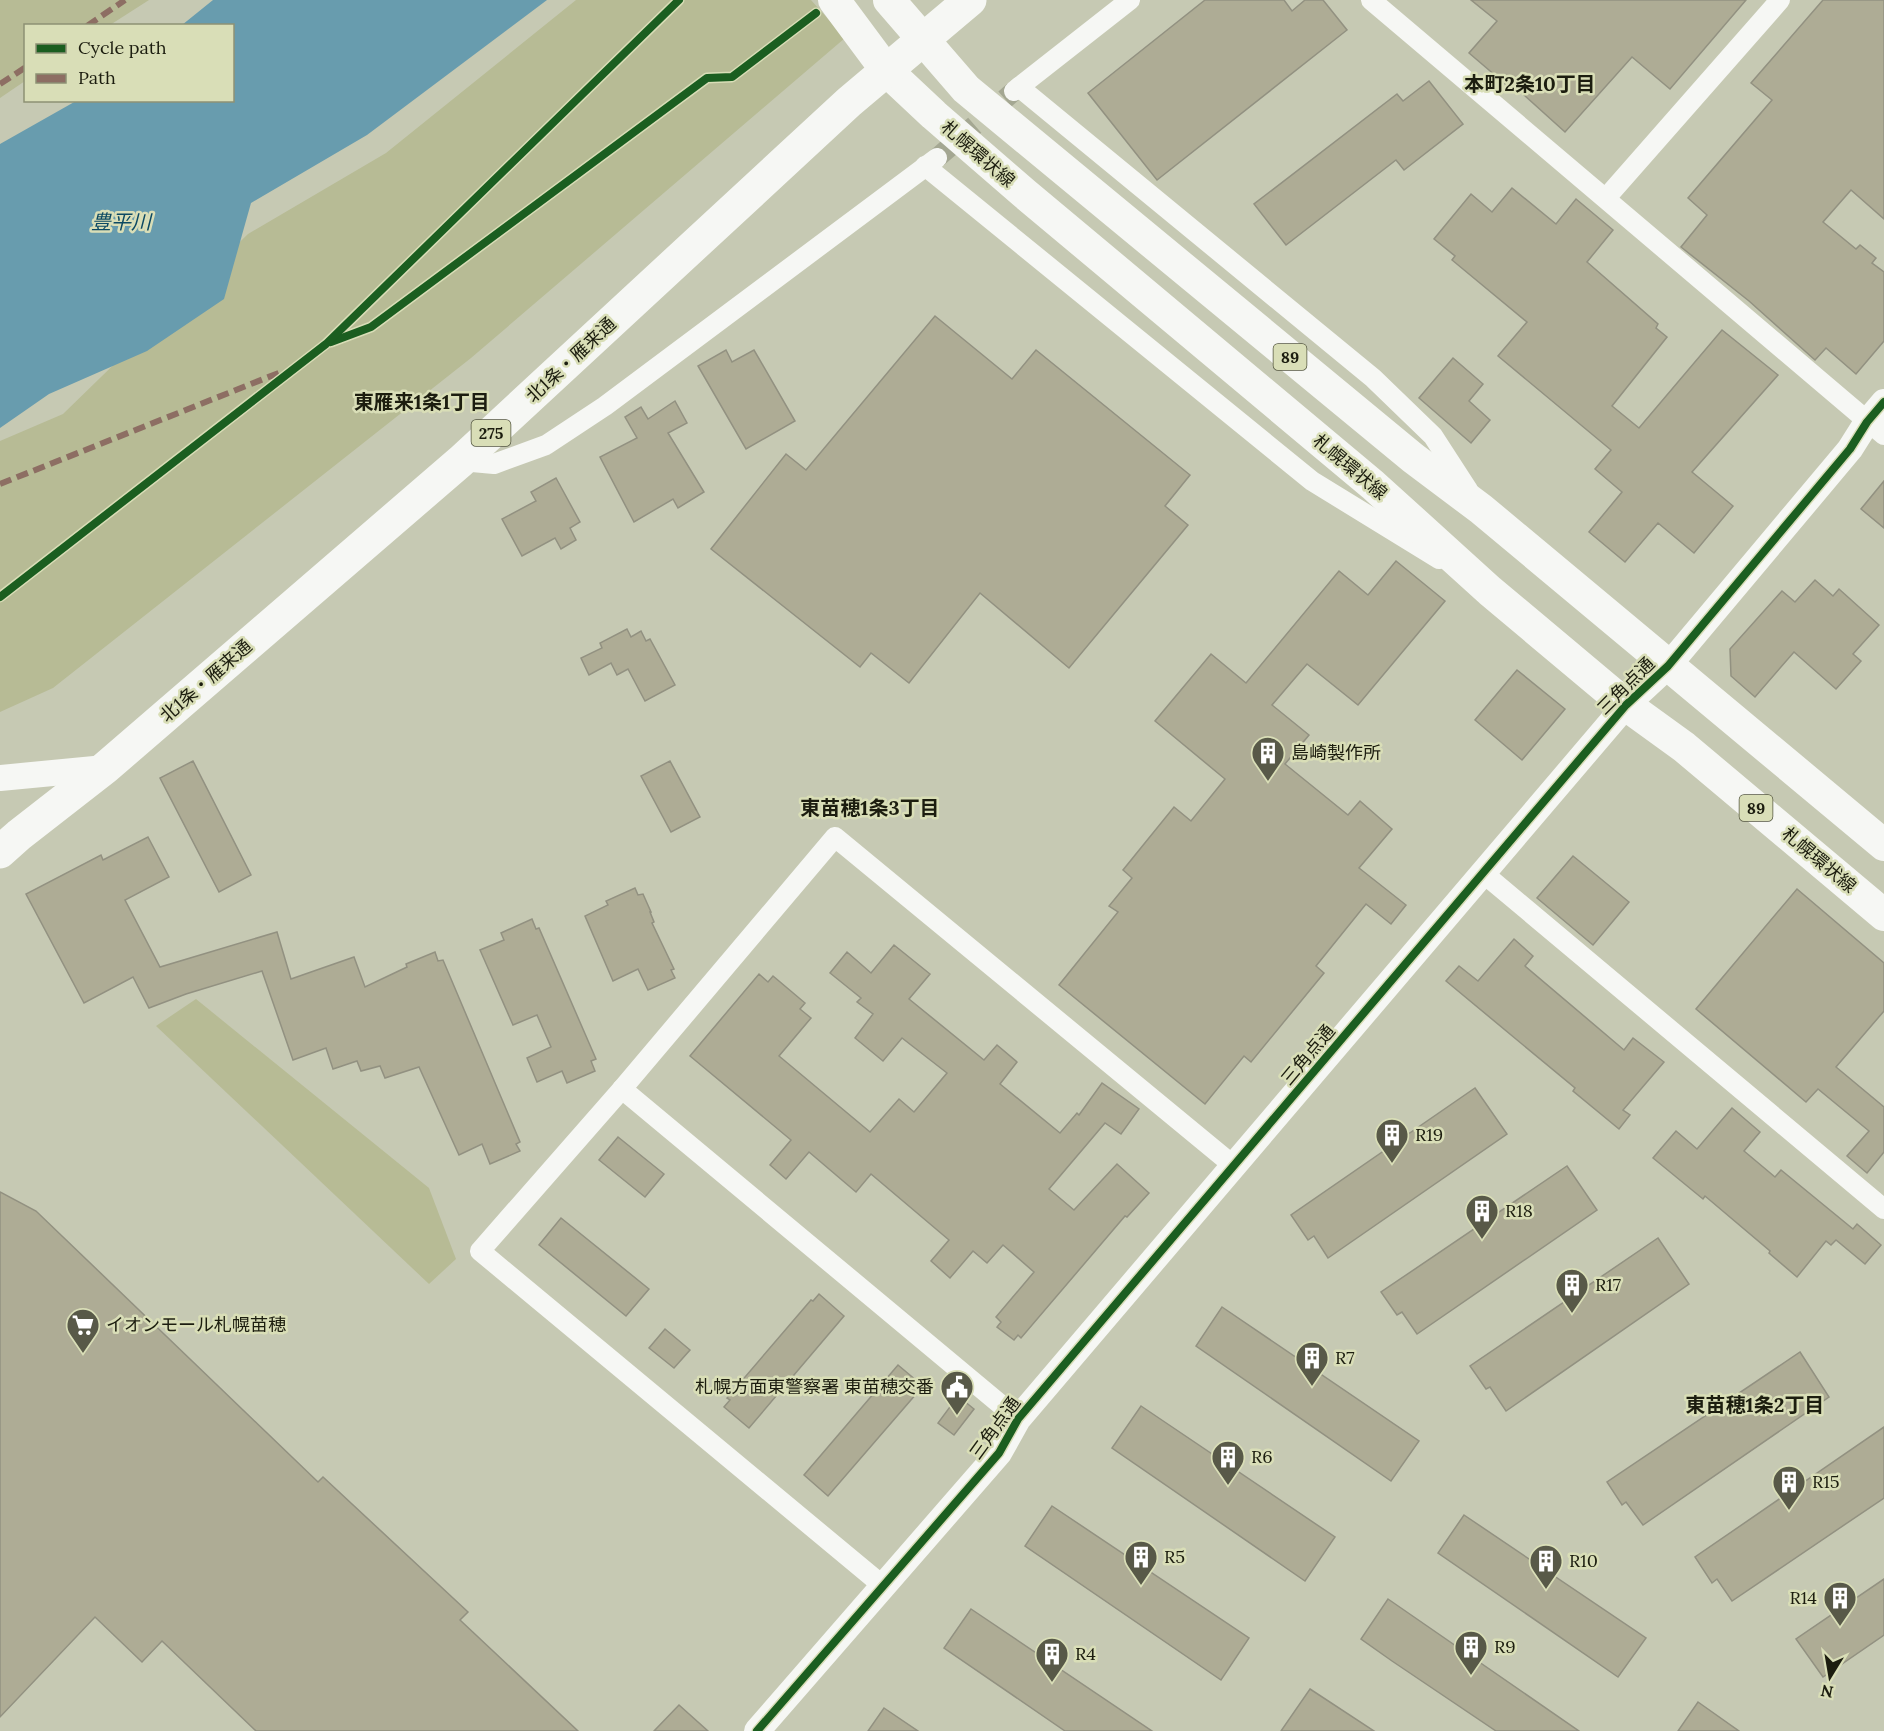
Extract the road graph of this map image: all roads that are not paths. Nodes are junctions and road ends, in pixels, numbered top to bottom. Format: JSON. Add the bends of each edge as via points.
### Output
{"nodes":[{"id":1,"x":834,"y":0,"type":"edge"},
{"id":2,"x":888,"y":0,"type":"edge"},
{"id":3,"x":970,"y":0,"type":"edge"},
{"id":4,"x":1130,"y":0,"type":"edge"},
{"id":5,"x":1371,"y":0,"type":"edge"},
{"id":6,"x":1780,"y":0,"type":"edge"},
{"id":7,"x":921,"y":40,"type":"junction"},
{"id":8,"x":886,"y":70,"type":"junction"},
{"id":9,"x":1606,"y":198,"type":"junction"},
{"id":10,"x":1884,"y":402,"type":"edge"},
{"id":11,"x":1875,"y":428,"type":"edge"},
{"id":12,"x":461,"y":461,"type":"junction"},
{"id":13,"x":1481,"y":509,"type":"junction"},
{"id":14,"x":1490,"y":591,"type":"junction"},
{"id":15,"x":1668,"y":666,"type":"junction"},
{"id":16,"x":1626,"y":705,"type":"junction"},
{"id":17,"x":105,"y":768,"type":"junction"},
{"id":18,"x":0,"y":778,"type":"edge"},
{"id":19,"x":1884,"y":845,"type":"edge"},
{"id":20,"x":0,"y":852,"type":"edge"},
{"id":21,"x":1483,"y":873,"type":"junction"},
{"id":22,"x":1884,"y":915,"type":"edge"},
{"id":23,"x":622,"y":1089,"type":"junction"},
{"id":24,"x":1234,"y":1166,"type":"junction"},
{"id":25,"x":1884,"y":1209,"type":"edge"},
{"id":26,"x":1018,"y":1419,"type":"junction"},
{"id":27,"x":882,"y":1585,"type":"junction"},
{"id":28,"x":757,"y":1731,"type":"edge"}],
"edges":[{"from":1,"to":8,"type":"main road","name":"札幌環状線","number":"89"},
{"from":2,"to":7,"type":"main road","number":"89"},
{"from":3,"to":7,"type":"highway","name":"北1条・雁来通","number":"275"},
{"from":4,"to":13,"type":"street","via":[[1016,89],[1373,378],[1433,436]]},
{"from":5,"to":9,"type":"street"},
{"from":6,"to":9,"type":"street"},
{"from":7,"to":8,"type":"highway","name":"北1条・雁来通","number":"275"},
{"from":7,"to":13,"type":"main road","number":"89","via":[[966,89],[1395,443]]},
{"from":8,"to":12,"type":"highway","name":"北1条・雁来通","number":"275"},
{"from":8,"to":14,"type":"main road","name":"札幌環状線","number":"89","via":[[1024,194],[1373,485]]},
{"from":9,"to":11,"type":"street"},
{"from":10,"to":11,"type":"street","name":"三角点通"},
{"from":11,"to":15,"type":"street","name":"三角点通","via":[[1850,449]]},
{"from":12,"to":14,"type":"street","via":[[494,464],[546,445],[605,406],[931,162],[1312,481]]},
{"from":12,"to":17,"type":"highway","name":"北1条・雁来通","number":"275"},
{"from":13,"to":15,"type":"main road","number":"89"},
{"from":14,"to":16,"type":"main road","name":"札幌環状線","number":"89"},
{"from":15,"to":16,"type":"street","name":"三角点通"},
{"from":15,"to":19,"type":"main road","number":"89"},
{"from":16,"to":21,"type":"street","name":"三角点通"},
{"from":16,"to":22,"type":"main road","name":"札幌環状線","number":"89","via":[[1684,747]]},
{"from":17,"to":18,"type":"street"},
{"from":17,"to":20,"type":"highway","name":"北1条・雁来通","number":"275"},
{"from":21,"to":24,"type":"street","name":"三角点通"},
{"from":21,"to":25,"type":"street"},
{"from":23,"to":24,"type":"street","via":[[835,837]]},
{"from":23,"to":26,"type":"street"},
{"from":23,"to":27,"type":"street","via":[[480,1251]]},
{"from":24,"to":26,"type":"street","name":"三角点通"},
{"from":26,"to":27,"type":"street","name":"三角点通","via":[[999,1453]]},
{"from":27,"to":28,"type":"street","name":"三角点通"}]}
